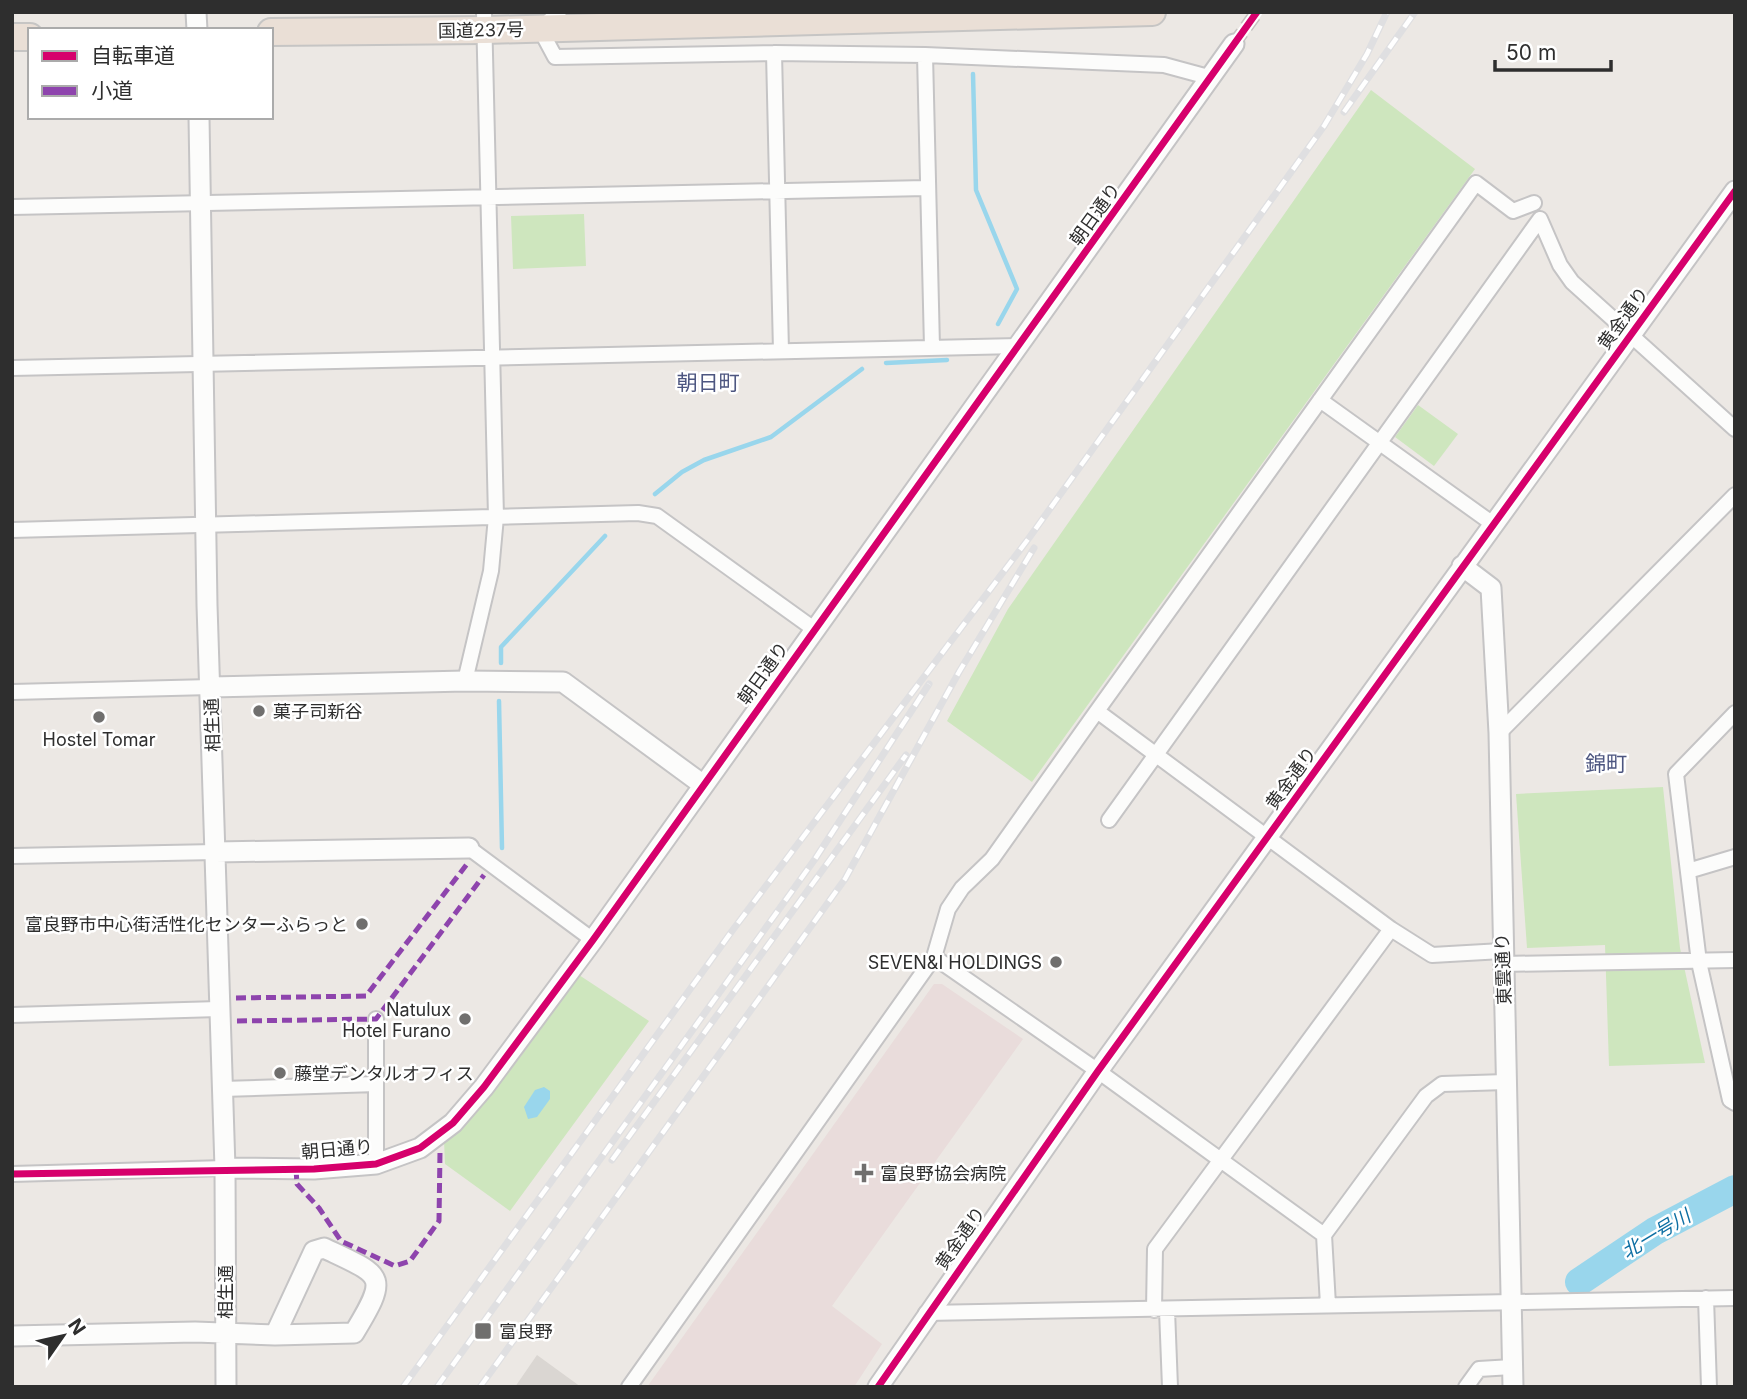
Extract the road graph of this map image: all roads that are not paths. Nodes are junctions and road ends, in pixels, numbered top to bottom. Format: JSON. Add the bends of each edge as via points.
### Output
{"nodes":[{"id":1,"x":1152,"y":12,"type":"edge"},
{"id":2,"x":549,"y":20,"type":"edge"},
{"id":3,"x":484,"y":21,"type":"edge"},
{"id":4,"x":273,"y":32,"type":"edge"},
{"id":5,"x":1234,"y":44,"type":"tunnel mouth"},
{"id":6,"x":774,"y":52,"type":"junction"},
{"id":7,"x":925,"y":55,"type":"junction"},
{"id":8,"x":1212,"y":78,"type":"junction"},
{"id":9,"x":199,"y":119,"type":"edge"},
{"id":10,"x":926,"y":188,"type":"junction"},
{"id":11,"x":779,"y":191,"type":"junction"},
{"id":12,"x":1735,"y":191,"type":"edge"},
{"id":13,"x":489,"y":197,"type":"junction"},
{"id":14,"x":1534,"y":203,"type":"dead end"},
{"id":15,"x":201,"y":204,"type":"junction"},
{"id":16,"x":12,"y":207,"type":"edge"},
{"id":17,"x":1630,"y":335,"type":"junction"},
{"id":18,"x":1020,"y":346,"type":"junction"},
{"id":19,"x":932,"y":347,"type":"junction"},
{"id":20,"x":781,"y":351,"type":"junction"},
{"id":21,"x":493,"y":357,"type":"junction"},
{"id":22,"x":205,"y":365,"type":"junction"},
{"id":23,"x":12,"y":368,"type":"edge"},
{"id":24,"x":1320,"y":400,"type":"junction"},
{"id":25,"x":1735,"y":429,"type":"edge"},
{"id":26,"x":1378,"y":440,"type":"junction"},
{"id":27,"x":1735,"y":495,"type":"edge"},
{"id":28,"x":496,"y":517,"type":"junction"},
{"id":29,"x":1493,"y":524,"type":"junction"},
{"id":30,"x":206,"y":526,"type":"junction"},
{"id":31,"x":12,"y":530,"type":"edge"},
{"id":32,"x":1462,"y":566,"type":"junction"},
{"id":33,"x":814,"y":629,"type":"junction"},
{"id":34,"x":465,"y":681,"type":"junction"},
{"id":35,"x":211,"y":687,"type":"junction"},
{"id":36,"x":12,"y":692,"type":"edge"},
{"id":37,"x":1097,"y":711,"type":"junction"},
{"id":38,"x":1735,"y":713,"type":"edge"},
{"id":39,"x":1499,"y":733,"type":"junction"},
{"id":40,"x":1155,"y":754,"type":"junction"},
{"id":41,"x":702,"y":784,"type":"junction"},
{"id":42,"x":1108,"y":820,"type":"dead end"},
{"id":43,"x":1269,"y":835,"type":"junction"},
{"id":44,"x":468,"y":848,"type":"joint"},
{"id":45,"x":216,"y":852,"type":"junction"},
{"id":46,"x":12,"y":856,"type":"edge"},
{"id":47,"x":1735,"y":857,"type":"edge"},
{"id":48,"x":1688,"y":871,"type":"junction"},
{"id":49,"x":1391,"y":929,"type":"junction"},
{"id":50,"x":593,"y":940,"type":"junction"},
{"id":51,"x":934,"y":957,"type":"junction"},
{"id":52,"x":1503,"y":957,"type":"junction"},
{"id":53,"x":1735,"y":960,"type":"edge"},
{"id":54,"x":1699,"y":962,"type":"junction"},
{"id":55,"x":219,"y":1009,"type":"junction"},
{"id":56,"x":12,"y":1015,"type":"edge"},
{"id":57,"x":376,"y":1018,"type":"dead end"},
{"id":58,"x":1098,"y":1071,"type":"junction"},
{"id":59,"x":1506,"y":1082,"type":"junction"},
{"id":60,"x":376,"y":1084,"type":"junction"},
{"id":61,"x":222,"y":1089,"type":"junction"},
{"id":62,"x":1735,"y":1103,"type":"edge"},
{"id":63,"x":1220,"y":1160,"type":"junction"},
{"id":64,"x":376,"y":1164,"type":"junction"},
{"id":65,"x":225,"y":1168,"type":"junction"},
{"id":66,"x":12,"y":1174,"type":"edge"},
{"id":67,"x":1324,"y":1235,"type":"junction"},
{"id":68,"x":1706,"y":1298,"type":"junction"},
{"id":69,"x":1735,"y":1298,"type":"edge"},
{"id":70,"x":1513,"y":1303,"type":"junction"},
{"id":71,"x":1328,"y":1305,"type":"junction"},
{"id":72,"x":1161,"y":1310,"type":"junction"},
{"id":73,"x":926,"y":1313,"type":"junction"},
{"id":74,"x":225,"y":1332,"type":"junction"},
{"id":75,"x":275,"y":1335,"type":"junction"},
{"id":76,"x":12,"y":1336,"type":"edge"},
{"id":77,"x":1512,"y":1367,"type":"junction"},
{"id":78,"x":226,"y":1387,"type":"edge"},
{"id":79,"x":629,"y":1387,"type":"edge"},
{"id":80,"x":878,"y":1387,"type":"edge"},
{"id":81,"x":1170,"y":1387,"type":"edge"},
{"id":82,"x":1466,"y":1387,"type":"edge"},
{"id":83,"x":1513,"y":1387,"type":"edge"},
{"id":84,"x":1709,"y":1387,"type":"edge"}],
"edges":[{"from":1,"to":2,"type":"highway","name":"国道237号"},
{"from":2,"to":3,"type":"highway","name":"国道237号"},
{"from":2,"to":6,"type":"street","via":[[555,57]]},
{"from":3,"to":4,"type":"highway","name":"国道237号"},
{"from":3,"to":13,"type":"street"},
{"from":5,"to":8,"type":"street","name":"朝日通り"},
{"from":6,"to":7,"type":"street"},
{"from":6,"to":11,"type":"street"},
{"from":7,"to":8,"type":"street","via":[[1164,65]]},
{"from":7,"to":10,"type":"street"},
{"from":8,"to":18,"type":"street","name":"朝日通り"},
{"from":9,"to":15,"type":"street","name":"相生通"},
{"from":10,"to":11,"type":"street"},
{"from":10,"to":19,"type":"street"},
{"from":11,"to":13,"type":"street"},
{"from":11,"to":20,"type":"street"},
{"from":12,"to":17,"type":"street","name":"黄金通り"},
{"from":13,"to":15,"type":"street"},
{"from":13,"to":21,"type":"street"},
{"from":14,"to":24,"type":"street","via":[[1513,211],[1476,183]]},
{"from":15,"to":16,"type":"street"},
{"from":15,"to":22,"type":"street","name":"相生通"},
{"from":17,"to":25,"type":"street"},
{"from":17,"to":26,"type":"street","via":[[1572,282],[1539,219]]},
{"from":17,"to":29,"type":"street","name":"黄金通り"},
{"from":18,"to":19,"type":"street"},
{"from":18,"to":33,"type":"street","name":"朝日通り"},
{"from":19,"to":20,"type":"street"},
{"from":20,"to":21,"type":"street"},
{"from":21,"to":22,"type":"street"},
{"from":21,"to":28,"type":"street"},
{"from":22,"to":23,"type":"street"},
{"from":22,"to":30,"type":"street","name":"相生通"},
{"from":24,"to":26,"type":"street"},
{"from":24,"to":37,"type":"street"},
{"from":26,"to":29,"type":"street"},
{"from":26,"to":40,"type":"street"},
{"from":27,"to":39,"type":"street"},
{"from":28,"to":30,"type":"street"},
{"from":28,"to":33,"type":"street","via":[[657,516]]},
{"from":28,"to":34,"type":"street","via":[[491,570]]},
{"from":29,"to":32,"type":"street","name":"黄金通り"},
{"from":30,"to":31,"type":"street"},
{"from":30,"to":35,"type":"street","name":"相生通"},
{"from":32,"to":39,"type":"street","name":"東雲通り","via":[[1491,588]]},
{"from":32,"to":43,"type":"street","name":"黄金通り"},
{"from":33,"to":41,"type":"street","name":"朝日通り"},
{"from":34,"to":35,"type":"street"},
{"from":34,"to":41,"type":"street","via":[[563,682]]},
{"from":35,"to":36,"type":"street"},
{"from":35,"to":45,"type":"street","name":"相生通"},
{"from":37,"to":40,"type":"street"},
{"from":37,"to":51,"type":"street","via":[[992,859],[948,909]]},
{"from":38,"to":48,"type":"street","via":[[1676,774]]},
{"from":39,"to":52,"type":"street","name":"東雲通り"},
{"from":40,"to":42,"type":"street"},
{"from":40,"to":43,"type":"street"},
{"from":41,"to":50,"type":"street","name":"朝日通り"},
{"from":43,"to":49,"type":"street"},
{"from":43,"to":58,"type":"street","name":"黄金通り"},
{"from":44,"to":45,"type":"street"},
{"from":44,"to":50,"type":"street"},
{"from":45,"to":46,"type":"street"},
{"from":45,"to":55,"type":"street","name":"相生通"},
{"from":47,"to":48,"type":"street"},
{"from":48,"to":54,"type":"street"},
{"from":49,"to":52,"type":"street","via":[[1432,955]]},
{"from":49,"to":63,"type":"street"},
{"from":50,"to":64,"type":"street","name":"朝日通り","via":[[453,1123],[420,1148]]},
{"from":51,"to":58,"type":"street"},
{"from":51,"to":79,"type":"street"},
{"from":52,"to":54,"type":"street"},
{"from":52,"to":59,"type":"street","name":"東雲通り"},
{"from":53,"to":54,"type":"street"},
{"from":54,"to":62,"type":"street","via":[[1730,1100]]},
{"from":55,"to":56,"type":"street"},
{"from":55,"to":61,"type":"street","name":"相生通"},
{"from":57,"to":60,"type":"street"},
{"from":58,"to":63,"type":"street"},
{"from":58,"to":73,"type":"street","name":"黄金通り"},
{"from":59,"to":67,"type":"street","via":[[1442,1084],[1426,1096]]},
{"from":59,"to":70,"type":"street","name":"東雲通り"},
{"from":60,"to":61,"type":"street"},
{"from":60,"to":64,"type":"street"},
{"from":61,"to":65,"type":"street","name":"相生通"},
{"from":63,"to":67,"type":"street"},
{"from":63,"to":72,"type":"street","via":[[1155,1249]]},
{"from":64,"to":65,"type":"street","name":"朝日通り"},
{"from":65,"to":66,"type":"street"},
{"from":65,"to":74,"type":"street","name":"相生通"},
{"from":67,"to":71,"type":"street"},
{"from":68,"to":69,"type":"street"},
{"from":68,"to":70,"type":"street"},
{"from":68,"to":84,"type":"street"},
{"from":70,"to":71,"type":"street"},
{"from":70,"to":77,"type":"street","name":"東雲通り"},
{"from":71,"to":72,"type":"street"},
{"from":72,"to":73,"type":"street"},
{"from":72,"to":81,"type":"street"},
{"from":73,"to":80,"type":"street","name":"黄金通り"},
{"from":74,"to":75,"type":"street"},
{"from":74,"to":76,"type":"street"},
{"from":74,"to":78,"type":"street","name":"相生通"},
{"from":75,"to":75,"type":"street","via":[[314,1251],[324,1248],[368,1269],[376,1282],[377,1296],[354,1333]]},
{"from":77,"to":82,"type":"street","via":[[1479,1369]]},
{"from":77,"to":83,"type":"street","name":"東雲通り"}]}
